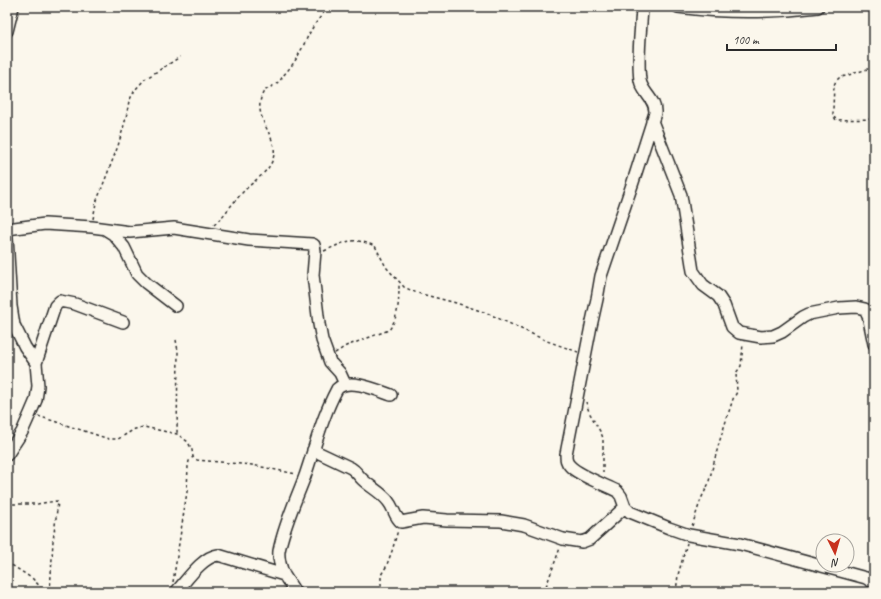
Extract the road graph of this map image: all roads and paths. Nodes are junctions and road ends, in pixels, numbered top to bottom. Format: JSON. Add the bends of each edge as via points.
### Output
{"nodes":[{"id":1,"x":14,"y":7,"type":"edge"},
{"id":2,"x":327,"y":7,"type":"edge"},
{"id":3,"x":642,"y":7,"type":"edge"},
{"id":4,"x":678,"y":7,"type":"edge"},
{"id":5,"x":818,"y":7,"type":"edge"},
{"id":6,"x":7,"y":31,"type":"edge"},
{"id":7,"x":180,"y":57,"type":"dead end"},
{"id":8,"x":874,"y":67,"type":"edge"},
{"id":9,"x":874,"y":119,"type":"edge"},
{"id":10,"x":652,"y":121,"type":"junction"},
{"id":11,"x":92,"y":227,"type":"junction"},
{"id":12,"x":105,"y":228,"type":"junction"},
{"id":13,"x":7,"y":229,"type":"edge"},
{"id":14,"x":205,"y":233,"type":"junction"},
{"id":15,"x":7,"y":237,"type":"edge"},
{"id":16,"x":314,"y":255,"type":"junction"},
{"id":17,"x":400,"y":282,"type":"junction"},
{"id":18,"x":176,"y":306,"type":"dead end"},
{"id":19,"x":123,"y":322,"type":"dead end"},
{"id":20,"x":739,"y":333,"type":"junction"},
{"id":21,"x":176,"y":340,"type":"dead end"},
{"id":22,"x":874,"y":344,"type":"edge"},
{"id":23,"x":585,"y":354,"type":"junction"},
{"id":24,"x":328,"y":356,"type":"junction"},
{"id":25,"x":36,"y":363,"type":"junction"},
{"id":26,"x":345,"y":384,"type":"junction"},
{"id":27,"x":579,"y":390,"type":"junction"},
{"id":28,"x":391,"y":395,"type":"dead end"},
{"id":29,"x":30,"y":414,"type":"junction"},
{"id":30,"x":177,"y":434,"type":"junction"},
{"id":31,"x":313,"y":450,"type":"junction"},
{"id":32,"x":7,"y":455,"type":"edge"},
{"id":33,"x":193,"y":457,"type":"junction"},
{"id":34,"x":305,"y":476,"type":"junction"},
{"id":35,"x":601,"y":483,"type":"junction"},
{"id":36,"x":7,"y":504,"type":"edge"},
{"id":37,"x":625,"y":507,"type":"junction"},
{"id":38,"x":401,"y":522,"type":"junction"},
{"id":39,"x":690,"y":535,"type":"junction"},
{"id":40,"x":563,"y":539,"type":"junction"},
{"id":41,"x":7,"y":562,"type":"edge"},
{"id":42,"x":284,"y":575,"type":"junction"},
{"id":43,"x":874,"y":583,"type":"edge"},
{"id":44,"x":175,"y":588,"type":"edge"},
{"id":45,"x":874,"y":588,"type":"edge"},
{"id":46,"x":294,"y":590,"type":"edge"},
{"id":47,"x":45,"y":592,"type":"edge"},
{"id":48,"x":50,"y":592,"type":"edge"},
{"id":49,"x":342,"y":592,"type":"edge"},
{"id":50,"x":380,"y":592,"type":"edge"},
{"id":51,"x":544,"y":592,"type":"edge"},
{"id":52,"x":676,"y":592,"type":"edge"},
{"id":53,"x":873,"y":592,"type":"edge"}],
"edges":[{"from":1,"to":6,"type":"street"},
{"from":2,"to":14,"type":"path","via":[[287,72],[262,95],[260,113],[273,142],[272,160],[259,178],[244,190],[226,213]]},
{"from":3,"to":10,"type":"street","via":[[640,81],[656,107]]},
{"from":4,"to":5,"type":"street","via":[[733,11]]},
{"from":7,"to":11,"type":"path","via":[[145,79],[129,101],[118,146],[96,203]]},
{"from":8,"to":9,"type":"path","via":[[836,81],[833,115],[836,120]]},
{"from":10,"to":20,"type":"street","via":[[681,195],[693,270],[703,285],[718,296],[732,327]]},
{"from":10,"to":23,"type":"street","via":[[600,276]]},
{"from":11,"to":12,"type":"street"},
{"from":11,"to":13,"type":"street","via":[[45,224]]},
{"from":12,"to":14,"type":"street","via":[[130,232],[174,228]]},
{"from":12,"to":18,"type":"street","via":[[124,247],[137,274]]},
{"from":14,"to":16,"type":"street","via":[[249,240],[312,244]]},
{"from":15,"to":25,"type":"street","via":[[14,325]]},
{"from":16,"to":17,"type":"path","via":[[345,241],[369,244],[375,246],[386,267]]},
{"from":16,"to":24,"type":"street","via":[[313,275],[319,324]]},
{"from":17,"to":23,"type":"path","via":[[417,293],[487,314],[547,341]]},
{"from":17,"to":24,"type":"path","via":[[397,315],[389,330],[346,346]]},
{"from":19,"to":25,"type":"street","via":[[60,301],[55,306]]},
{"from":20,"to":22,"type":"street","via":[[761,337],[773,336],[809,314],[856,307],[864,309],[868,315]]},
{"from":20,"to":39,"type":"path","via":[[743,350],[741,366],[736,374],[737,392]]},
{"from":21,"to":30,"type":"path"},
{"from":23,"to":27,"type":"street"},
{"from":24,"to":26,"type":"street"},
{"from":25,"to":29,"type":"street","via":[[38,386]]},
{"from":26,"to":28,"type":"street","via":[[357,384]]},
{"from":26,"to":31,"type":"street","via":[[337,389],[330,402]]},
{"from":27,"to":35,"type":"path","via":[[603,438]]},
{"from":27,"to":35,"type":"street","via":[[566,460],[575,470]]},
{"from":29,"to":30,"type":"path","via":[[109,439],[118,439],[144,426]]},
{"from":29,"to":32,"type":"street"},
{"from":30,"to":33,"type":"path","via":[[188,442]]},
{"from":31,"to":34,"type":"street"},
{"from":31,"to":38,"type":"street","via":[[356,472],[384,496],[390,503],[394,515]]},
{"from":33,"to":34,"type":"path","via":[[197,460],[252,465]]},
{"from":33,"to":44,"type":"path","via":[[188,466]]},
{"from":34,"to":42,"type":"street","via":[[279,552]]},
{"from":35,"to":37,"type":"street","via":[[617,491]]},
{"from":36,"to":48,"type":"path","via":[[58,502]]},
{"from":37,"to":39,"type":"street","via":[[652,522]]},
{"from":37,"to":40,"type":"street","via":[[590,539],[582,542]]},
{"from":38,"to":40,"type":"street","via":[[423,518],[501,521],[524,525]]},
{"from":38,"to":50,"type":"path","via":[[381,575]]},
{"from":39,"to":43,"type":"street","via":[[740,544],[860,576]]},
{"from":39,"to":52,"type":"path","via":[[678,575]]},
{"from":40,"to":51,"type":"path"},
{"from":41,"to":47,"type":"path","via":[[33,579]]},
{"from":42,"to":44,"type":"street","via":[[214,555]]},
{"from":42,"to":46,"type":"street"},
{"from":45,"to":53,"type":"street"},
{"from":46,"to":49,"type":"path"}]}
